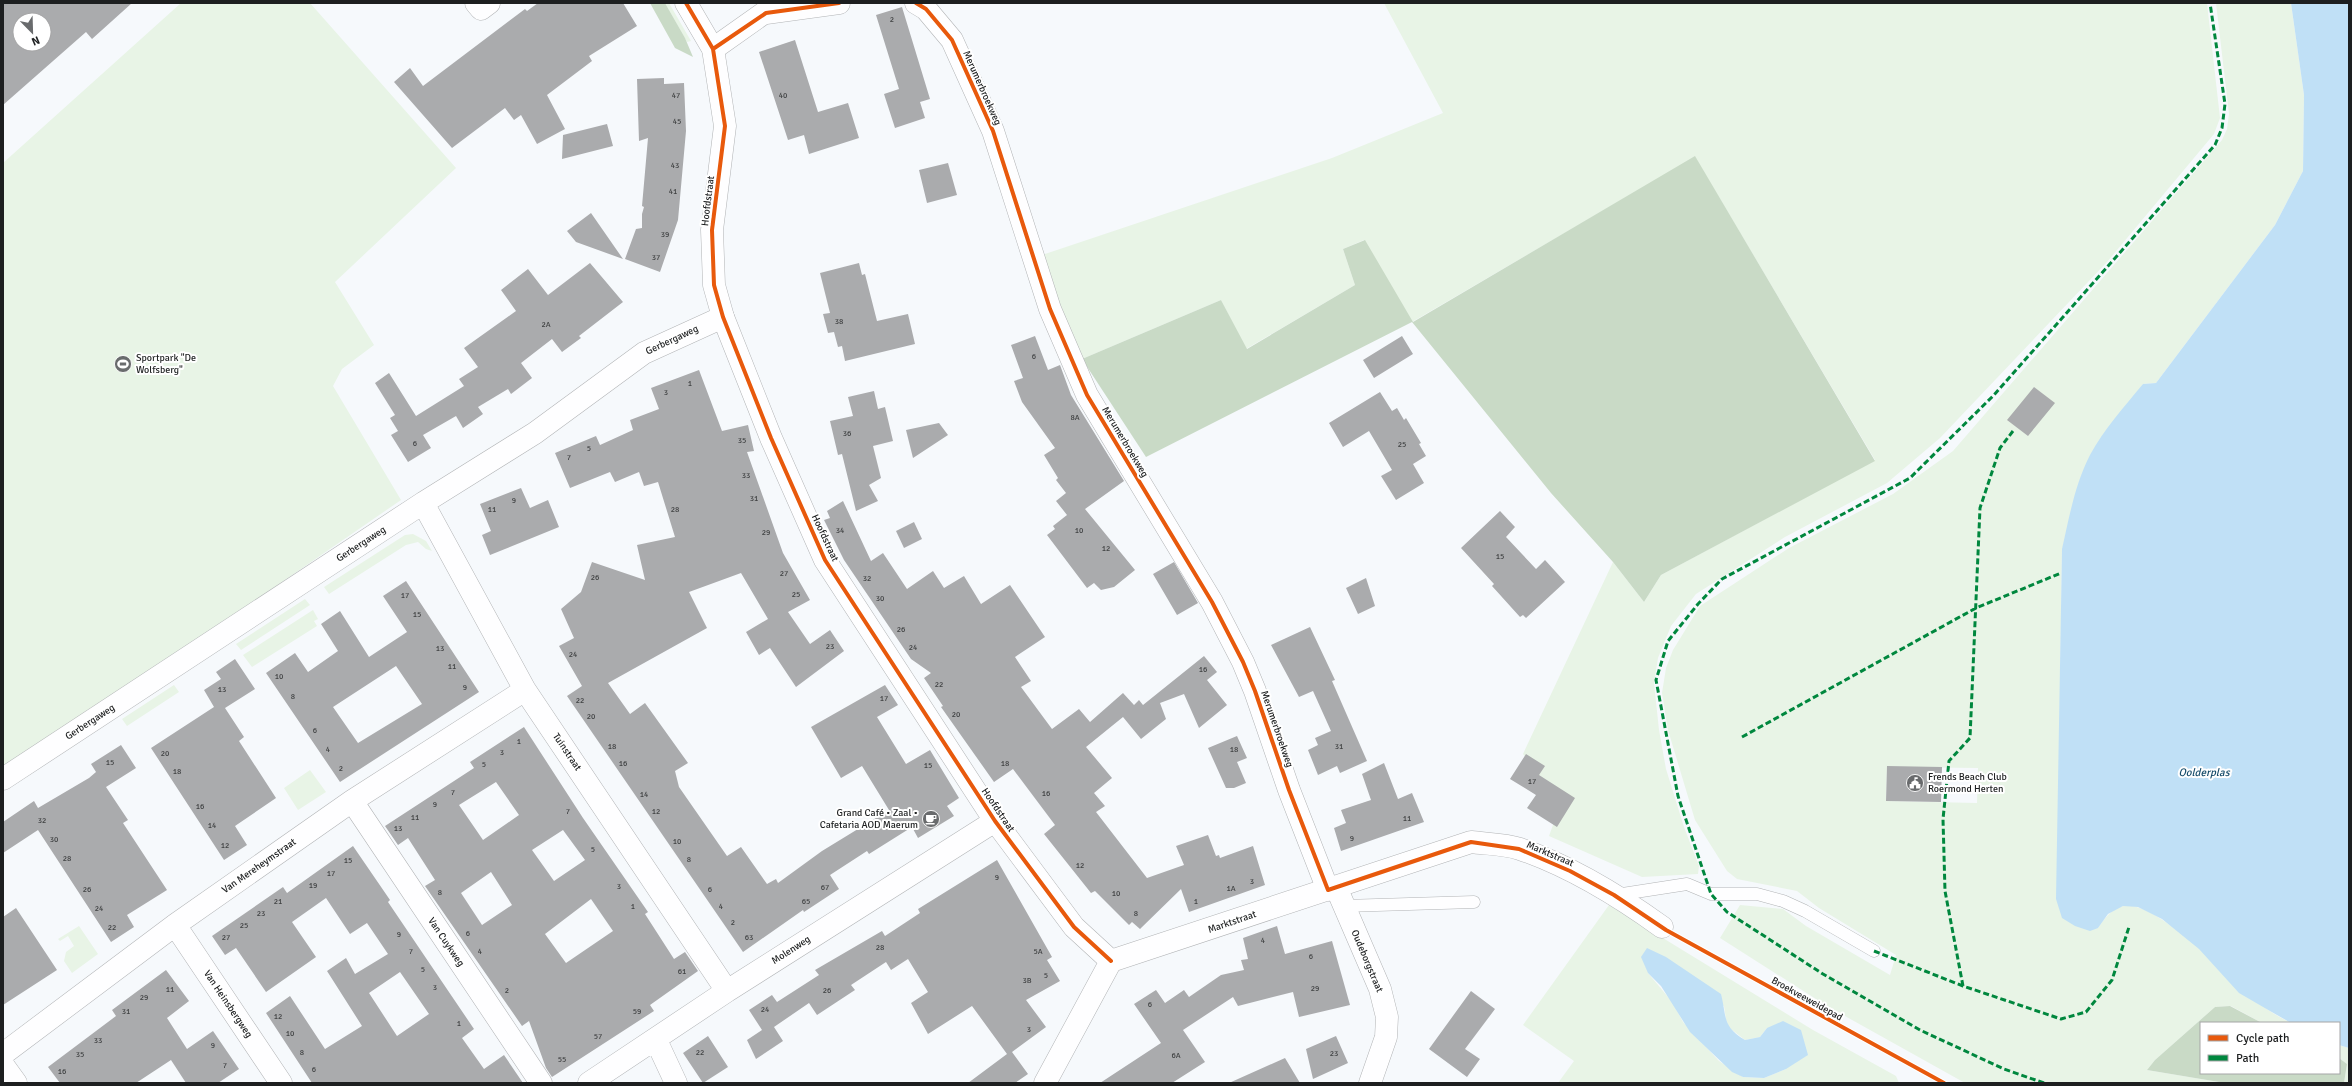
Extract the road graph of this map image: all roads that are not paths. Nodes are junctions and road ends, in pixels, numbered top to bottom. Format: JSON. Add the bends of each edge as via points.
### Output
{"nodes":[{"id":1,"x":476,"y":3,"type":"edge"},
{"id":2,"x":489,"y":3,"type":"edge"},
{"id":3,"x":686,"y":3,"type":"edge"},
{"id":4,"x":839,"y":3,"type":"edge"},
{"id":5,"x":916,"y":3,"type":"edge"},
{"id":6,"x":772,"y":8,"type":"edge"},
{"id":7,"x":713,"y":49,"type":"junction"},
{"id":8,"x":723,"y":317,"type":"junction"},
{"id":9,"x":423,"y":503,"type":"junction"},
{"id":10,"x":525,"y":690,"type":"junction"},
{"id":11,"x":3,"y":779,"type":"edge"},
{"id":12,"x":352,"y":801,"type":"junction"},
{"id":13,"x":995,"y":821,"type":"junction"},
{"id":14,"x":1336,"y":894,"type":"junction"},
{"id":15,"x":1614,"y":895,"type":"junction"},
{"id":16,"x":1474,"y":902,"type":"dead end"},
{"id":17,"x":174,"y":925,"type":"junction"},
{"id":18,"x":1662,"y":927,"type":"dead end"},
{"id":19,"x":1874,"y":951,"type":"dead end"},
{"id":20,"x":1111,"y":961,"type":"junction"},
{"id":21,"x":727,"y":991,"type":"junction"},
{"id":22,"x":656,"y":1040,"type":"junction"},
{"id":23,"x":3,"y":1054,"type":"edge"},
{"id":24,"x":3,"y":1065,"type":"edge"},
{"id":25,"x":16,"y":1083,"type":"edge"},
{"id":26,"x":281,"y":1083,"type":"edge"},
{"id":27,"x":541,"y":1083,"type":"edge"},
{"id":28,"x":589,"y":1083,"type":"edge"},
{"id":29,"x":676,"y":1083,"type":"edge"},
{"id":30,"x":1045,"y":1083,"type":"edge"},
{"id":31,"x":1370,"y":1083,"type":"edge"}],
"edges":[{"from":1,"to":2,"type":"street","via":[[481,9]]},
{"from":3,"to":7,"type":"street"},
{"from":4,"to":6,"type":"street"},
{"from":5,"to":14,"type":"street","name":"Merumerbroekweg","via":[[926,9],[952,40],[994,131],[1050,309],[1087,394],[1212,602],[1243,662],[1289,790]]},
{"from":6,"to":7,"type":"street"},
{"from":7,"to":8,"type":"street","name":"Hoofdstraat","via":[[725,126],[712,230],[714,285]]},
{"from":8,"to":9,"type":"street","name":"Gerbergaweg","via":[[644,353],[535,433]]},
{"from":8,"to":13,"type":"street","name":"Hoofdstraat","via":[[771,438],[825,560]]},
{"from":9,"to":10,"type":"street","name":"Tuinstraat"},
{"from":9,"to":11,"type":"street","name":"Gerbergaweg"},
{"from":10,"to":12,"type":"street","name":"Van Mereheymstraat"},
{"from":10,"to":21,"type":"street","name":"Tuinstraat"},
{"from":12,"to":17,"type":"street","name":"Van Mereheymstraat"},
{"from":12,"to":27,"type":"street","name":"Van Cuykweg"},
{"from":13,"to":20,"type":"street","name":"Hoofdstraat","via":[[1074,927]]},
{"from":13,"to":21,"type":"street","name":"Molenweg"},
{"from":14,"to":15,"type":"street","name":"Marktstraat","via":[[1471,842],[1519,849],[1570,870]]},
{"from":14,"to":16,"type":"lane"},
{"from":14,"to":20,"type":"street","name":"Marktstraat"},
{"from":14,"to":31,"type":"street","name":"Oudeborgstraat","via":[[1380,988],[1387,1017],[1386,1037]]},
{"from":15,"to":18,"type":"street","name":"Marktstraat"},
{"from":15,"to":19,"type":"lane","via":[[1687,884],[1711,894],[1757,894],[1783,901],[1805,911]]},
{"from":17,"to":23,"type":"street","name":"Van Mereheymstraat"},
{"from":17,"to":26,"type":"street","name":"Van Heinsbergweg"},
{"from":20,"to":30,"type":"street"},
{"from":21,"to":22,"type":"street","name":"Molenweg"},
{"from":22,"to":28,"type":"street","name":"Molenweg"},
{"from":22,"to":29,"type":"street"},
{"from":24,"to":25,"type":"street"}]}
